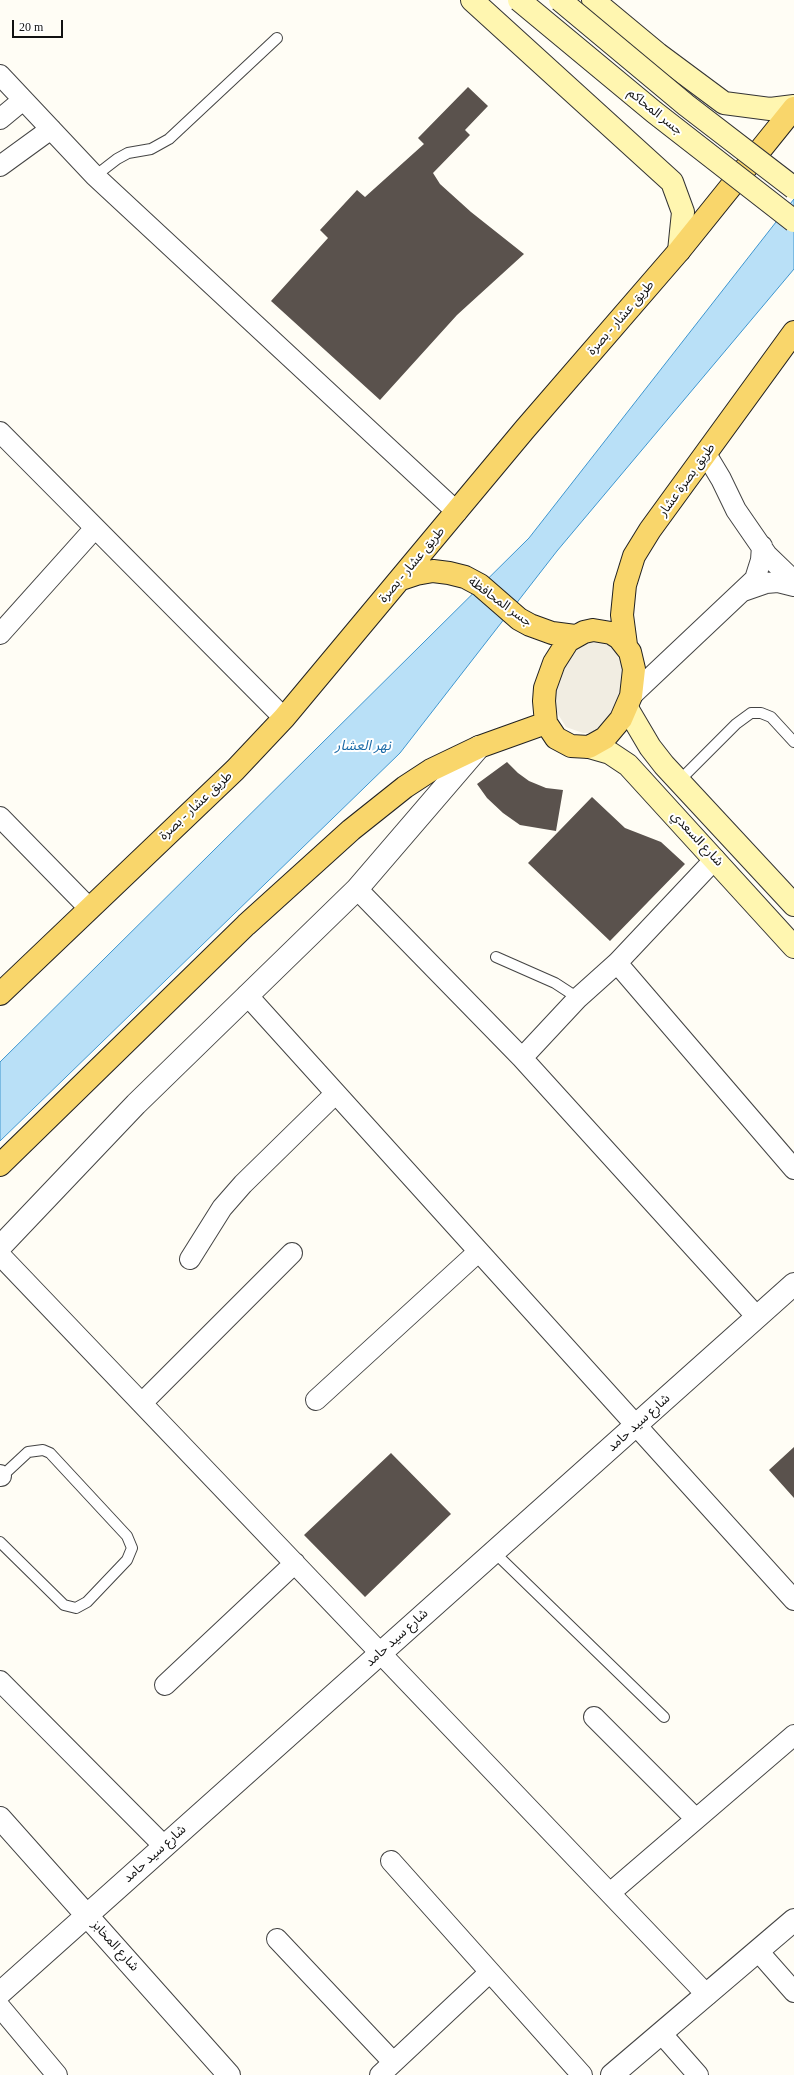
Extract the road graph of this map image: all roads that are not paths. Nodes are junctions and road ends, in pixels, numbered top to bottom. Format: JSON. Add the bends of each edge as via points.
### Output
{"nodes":[{"id":1,"x":472,"y":0,"type":"edge"},
{"id":2,"x":519,"y":0,"type":"edge"},
{"id":3,"x":560,"y":0,"type":"edge"},
{"id":4,"x":593,"y":0,"type":"edge"},
{"id":5,"x":277,"y":38,"type":"dead end"},
{"id":6,"x":0,"y":75,"type":"edge"},
{"id":7,"x":23,"y":100,"type":"junction"},
{"id":8,"x":794,"y":107,"type":"edge"},
{"id":9,"x":0,"y":119,"type":"edge"},
{"id":10,"x":51,"y":129,"type":"junction"},
{"id":11,"x":0,"y":166,"type":"edge"},
{"id":12,"x":95,"y":176,"type":"junction"},
{"id":13,"x":794,"y":188,"type":"edge"},
{"id":14,"x":794,"y":221,"type":"edge"},
{"id":15,"x":679,"y":251,"type":"junction"},
{"id":16,"x":794,"y":332,"type":"edge"},
{"id":17,"x":0,"y":432,"type":"edge"},
{"id":18,"x":706,"y":454,"type":"junction"},
{"id":19,"x":457,"y":512,"type":"junction"},
{"id":20,"x":95,"y":528,"type":"junction"},
{"id":21,"x":762,"y":546,"type":"junction"},
{"id":22,"x":401,"y":579,"type":"junction"},
{"id":23,"x":794,"y":581,"type":"edge"},
{"id":24,"x":794,"y":586,"type":"edge"},
{"id":25,"x":743,"y":591,"type":"junction"},
{"id":26,"x":0,"y":634,"type":"edge"},
{"id":27,"x":575,"y":636,"type":"junction"},
{"id":28,"x":626,"y":645,"type":"junction"},
{"id":29,"x":629,"y":702,"type":"junction"},
{"id":30,"x":284,"y":718,"type":"junction"},
{"id":31,"x":546,"y":723,"type":"junction"},
{"id":32,"x":794,"y":742,"type":"edge"},
{"id":33,"x":479,"y":747,"type":"junction"},
{"id":34,"x":589,"y":747,"type":"junction"},
{"id":35,"x":679,"y":781,"type":"junction"},
{"id":36,"x":0,"y":817,"type":"edge"},
{"id":37,"x":715,"y":859,"type":"junction"},
{"id":38,"x":357,"y":889,"type":"junction"},
{"id":39,"x":794,"y":905,"type":"edge"},
{"id":40,"x":89,"y":908,"type":"junction"},
{"id":41,"x":794,"y":947,"type":"edge"},
{"id":42,"x":496,"y":957,"type":"dead end"},
{"id":43,"x":617,"y":963,"type":"junction"},
{"id":44,"x":0,"y":994,"type":"edge"},
{"id":45,"x":247,"y":995,"type":"junction"},
{"id":46,"x":578,"y":998,"type":"junction"},
{"id":47,"x":522,"y":1058,"type":"junction"},
{"id":48,"x":335,"y":1094,"type":"junction"},
{"id":49,"x":0,"y":1165,"type":"edge"},
{"id":50,"x":794,"y":1169,"type":"edge"},
{"id":51,"x":0,"y":1247,"type":"edge"},
{"id":52,"x":478,"y":1252,"type":"junction"},
{"id":53,"x":292,"y":1254,"type":"dead end"},
{"id":54,"x":0,"y":1255,"type":"edge"},
{"id":55,"x":190,"y":1259,"type":"dead end"},
{"id":56,"x":794,"y":1284,"type":"edge"},
{"id":57,"x":757,"y":1317,"type":"junction"},
{"id":58,"x":316,"y":1400,"type":"dead end"},
{"id":59,"x":142,"y":1403,"type":"junction"},
{"id":60,"x":636,"y":1425,"type":"junction"},
{"id":61,"x":0,"y":1476,"type":"edge"},
{"id":62,"x":1,"y":1546,"type":"edge"},
{"id":63,"x":494,"y":1552,"type":"junction"},
{"id":64,"x":295,"y":1563,"type":"junction"},
{"id":65,"x":794,"y":1600,"type":"edge"},
{"id":66,"x":380,"y":1653,"type":"junction"},
{"id":67,"x":0,"y":1681,"type":"edge"},
{"id":68,"x":165,"y":1685,"type":"dead end"},
{"id":69,"x":594,"y":1717,"type":"dead end"},
{"id":70,"x":664,"y":1717,"type":"dead end"},
{"id":71,"x":794,"y":1735,"type":"edge"},
{"id":72,"x":0,"y":1818,"type":"edge"},
{"id":73,"x":696,"y":1819,"type":"junction"},
{"id":74,"x":164,"y":1846,"type":"junction"},
{"id":75,"x":390,"y":1861,"type":"dead end"},
{"id":76,"x":610,"y":1893,"type":"junction"},
{"id":77,"x":87,"y":1915,"type":"junction"},
{"id":78,"x":794,"y":1920,"type":"edge"},
{"id":79,"x":277,"y":1939,"type":"dead end"},
{"id":80,"x":758,"y":1951,"type":"junction"},
{"id":81,"x":490,"y":1972,"type":"junction"},
{"id":82,"x":794,"y":1992,"type":"edge"},
{"id":83,"x":0,"y":1993,"type":"edge"},
{"id":84,"x":707,"y":1995,"type":"junction"},
{"id":85,"x":0,"y":2007,"type":"edge"},
{"id":86,"x":661,"y":2033,"type":"junction"},
{"id":87,"x":387,"y":2069,"type":"edge"},
{"id":88,"x":57,"y":2075,"type":"edge"},
{"id":89,"x":230,"y":2075,"type":"edge"},
{"id":90,"x":582,"y":2075,"type":"edge"},
{"id":91,"x":612,"y":2075,"type":"edge"},
{"id":92,"x":698,"y":2075,"type":"edge"}],
"edges":[{"from":1,"to":15,"type":"main road","via":[[672,182],[683,212]]},
{"from":2,"to":14,"type":"main road","name":"جسر المحاكم","bridge":true,"via":[[654,112]]},
{"from":3,"to":13,"type":"main road","name":"جسر المحاكم","bridge":true,"via":[[686,106]]},
{"from":4,"to":8,"type":"main road","via":[[658,54],[724,103],[770,109]]},
{"from":5,"to":12,"type":"lane","via":[[169,139],[151,149],[134,151],[117,159]]},
{"from":6,"to":7,"type":"street"},
{"from":7,"to":9,"type":"street"},
{"from":7,"to":10,"type":"street"},
{"from":8,"to":15,"type":"main road","name":"طريق عشار - بصرة"},
{"from":10,"to":11,"type":"street"},
{"from":10,"to":12,"type":"street"},
{"from":12,"to":19,"type":"street"},
{"from":15,"to":19,"type":"main road","name":"طريق عشار - بصرة"},
{"from":16,"to":18,"type":"main road","name":"طريق بصرة عشار"},
{"from":17,"to":20,"type":"street"},
{"from":18,"to":21,"type":"street","via":[[736,510]]},
{"from":18,"to":28,"type":"main road","name":"طريق بصرة عشار","via":[[634,556],[625,585],[622,615]]},
{"from":19,"to":22,"type":"main road","name":"طريق عشار - بصرة"},
{"from":20,"to":26,"type":"street"},
{"from":20,"to":30,"type":"street"},
{"from":21,"to":23,"type":"street","via":[[767,555]]},
{"from":21,"to":25,"type":"street","via":[[755,579]]},
{"from":22,"to":27,"type":"main road","name":"جسر المحافظة","via":[[416,574],[438,572],[465,577],[480,585],[519,619],[552,633]]},
{"from":22,"to":30,"type":"main road","name":"طريق عشار - بصرة"},
{"from":24,"to":25,"type":"street","via":[[778,582],[766,583]]},
{"from":25,"to":29,"type":"street"},
{"from":27,"to":28,"type":"main road","via":[[588,631],[602,631],[619,638]]},
{"from":27,"to":31,"type":"main road","via":[[562,649],[549,675],[544,701]]},
{"from":28,"to":29,"type":"main road","via":[[633,660]]},
{"from":29,"to":34,"type":"main road","via":[[614,730]]},
{"from":29,"to":35,"type":"main road","name":"شارع السعدي","via":[[650,747]]},
{"from":30,"to":40,"type":"main road","name":"طريق عشار - بصرة","via":[[235,770]]},
{"from":31,"to":33,"type":"main road"},
{"from":31,"to":34,"type":"main road","via":[[556,738],[563,743]]},
{"from":32,"to":35,"type":"lane","via":[[771,717],[751,713],[736,724]]},
{"from":33,"to":38,"type":"street"},
{"from":33,"to":49,"type":"main road","via":[[431,770],[351,830],[246,925]]},
{"from":34,"to":37,"type":"main road","name":"شارع السعدي","via":[[610,753],[628,765]]},
{"from":35,"to":39,"type":"main road","name":"شارع السعدي"},
{"from":36,"to":40,"type":"street"},
{"from":37,"to":41,"type":"main road","name":"شارع السعدي"},
{"from":37,"to":43,"type":"street"},
{"from":38,"to":45,"type":"street"},
{"from":38,"to":47,"type":"street"},
{"from":40,"to":44,"type":"main road","name":"طريق عشار - بصرة"},
{"from":42,"to":46,"type":"lane","via":[[555,983]]},
{"from":43,"to":46,"type":"street"},
{"from":43,"to":50,"type":"street"},
{"from":45,"to":48,"type":"street"},
{"from":45,"to":51,"type":"street","via":[[136,1104]]},
{"from":46,"to":47,"type":"street"},
{"from":47,"to":57,"type":"street"},
{"from":48,"to":52,"type":"street"},
{"from":48,"to":55,"type":"street","via":[[243,1184],[222,1208]]},
{"from":52,"to":58,"type":"street"},
{"from":52,"to":60,"type":"street"},
{"from":53,"to":59,"type":"street"},
{"from":54,"to":59,"type":"street"},
{"from":56,"to":57,"type":"street","name":"شارع سيد حامد"},
{"from":57,"to":60,"type":"street","name":"شارع سيد حامد"},
{"from":59,"to":64,"type":"street"},
{"from":60,"to":63,"type":"street","name":"شارع سيد حامد"},
{"from":60,"to":65,"type":"street"},
{"from":61,"to":62,"type":"lane","via":[[28,1452],[43,1450],[50,1453],[127,1536],[132,1548],[127,1560],[87,1602],[76,1608],[64,1605]]},
{"from":63,"to":66,"type":"street","name":"شارع سيد حامد"},
{"from":63,"to":70,"type":"lane"},
{"from":64,"to":66,"type":"street"},
{"from":64,"to":68,"type":"street"},
{"from":66,"to":74,"type":"street","name":"شارع سيد حامد"},
{"from":66,"to":76,"type":"street"},
{"from":67,"to":74,"type":"street"},
{"from":69,"to":73,"type":"street"},
{"from":71,"to":73,"type":"street"},
{"from":72,"to":77,"type":"street","name":"شارع المخابز"},
{"from":73,"to":76,"type":"street"},
{"from":74,"to":77,"type":"street","name":"شارع سيد حامد"},
{"from":75,"to":81,"type":"street"},
{"from":76,"to":84,"type":"street"},
{"from":77,"to":83,"type":"street","name":"شارع سيد حامد"},
{"from":77,"to":89,"type":"street","name":"شارع المخابز"},
{"from":78,"to":80,"type":"street"},
{"from":79,"to":87,"type":"street"},
{"from":80,"to":82,"type":"street"},
{"from":80,"to":84,"type":"street"},
{"from":81,"to":87,"type":"street"},
{"from":81,"to":90,"type":"street"},
{"from":84,"to":86,"type":"street"},
{"from":85,"to":88,"type":"street"},
{"from":86,"to":91,"type":"street"},
{"from":86,"to":92,"type":"street"}]}
